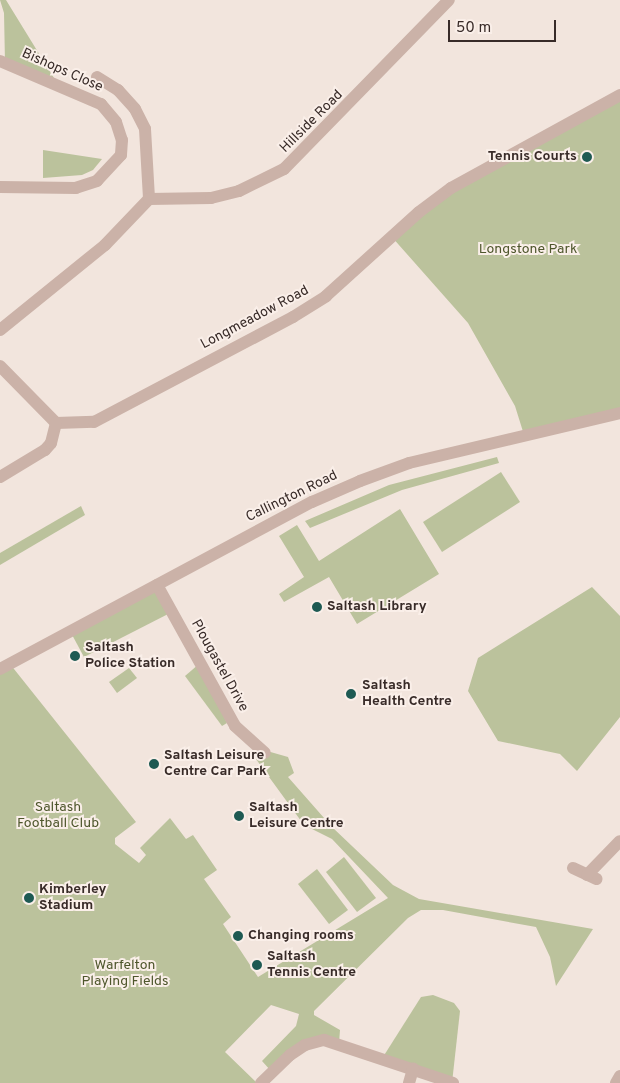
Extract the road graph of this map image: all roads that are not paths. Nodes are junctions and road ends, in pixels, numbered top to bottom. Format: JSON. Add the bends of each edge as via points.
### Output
{"nodes":[{"id":1,"x":440,"y":2,"type":"edge"},
{"id":2,"x":0,"y":62,"type":"edge"},
{"id":3,"x":97,"y":77,"type":"dead end"},
{"id":4,"x":620,"y":95,"type":"edge"},
{"id":5,"x":0,"y":187,"type":"edge"},
{"id":6,"x":149,"y":199,"type":"junction"},
{"id":7,"x":0,"y":330,"type":"edge"},
{"id":8,"x":0,"y":366,"type":"edge"},
{"id":9,"x":620,"y":413,"type":"edge"},
{"id":10,"x":56,"y":423,"type":"junction"},
{"id":11,"x":0,"y":477,"type":"edge"},
{"id":12,"x":157,"y":585,"type":"junction"},
{"id":13,"x":0,"y":669,"type":"edge"},
{"id":14,"x":265,"y":752,"type":"dead end"},
{"id":15,"x":620,"y":841,"type":"edge"},
{"id":16,"x":573,"y":868,"type":"dead end"},
{"id":17,"x":413,"y":1069,"type":"junction"},
{"id":18,"x":620,"y":1076,"type":"edge"},
{"id":19,"x":261,"y":1083,"type":"edge"},
{"id":20,"x":409,"y":1083,"type":"edge"},
{"id":21,"x":453,"y":1083,"type":"edge"},
{"id":22,"x":616,"y":1083,"type":"edge"}],
"edges":[{"from":1,"to":6,"type":"street","name":"Hillside Road","via":[[324,132],[284,169],[239,192],[211,198]]},
{"from":2,"to":5,"type":"street","name":"Bishops Close","via":[[101,104],[116,122],[122,140],[120,155],[97,181],[76,188]]},
{"from":3,"to":6,"type":"street","via":[[118,90],[135,109],[145,129]]},
{"from":4,"to":10,"type":"street","name":"Longmeadow Road","via":[[451,188],[419,212],[332,291],[293,317],[94,422]]},
{"from":6,"to":7,"type":"street","via":[[105,245]]},
{"from":8,"to":10,"type":"street"},
{"from":9,"to":12,"type":"street","name":"Callington Road","via":[[409,463],[360,481],[306,505]]},
{"from":10,"to":11,"type":"street","via":[[51,443],[45,450]]},
{"from":12,"to":13,"type":"street","name":"Callington Road"},
{"from":12,"to":14,"type":"street","name":"Plougastel Drive","via":[[235,726]]},
{"from":15,"to":16,"type":"street","via":[[592,877]]},
{"from":17,"to":19,"type":"street","via":[[324,1040],[305,1045],[290,1055]]},
{"from":17,"to":20,"type":"street"},
{"from":17,"to":21,"type":"street"},
{"from":18,"to":22,"type":"street"}]}
